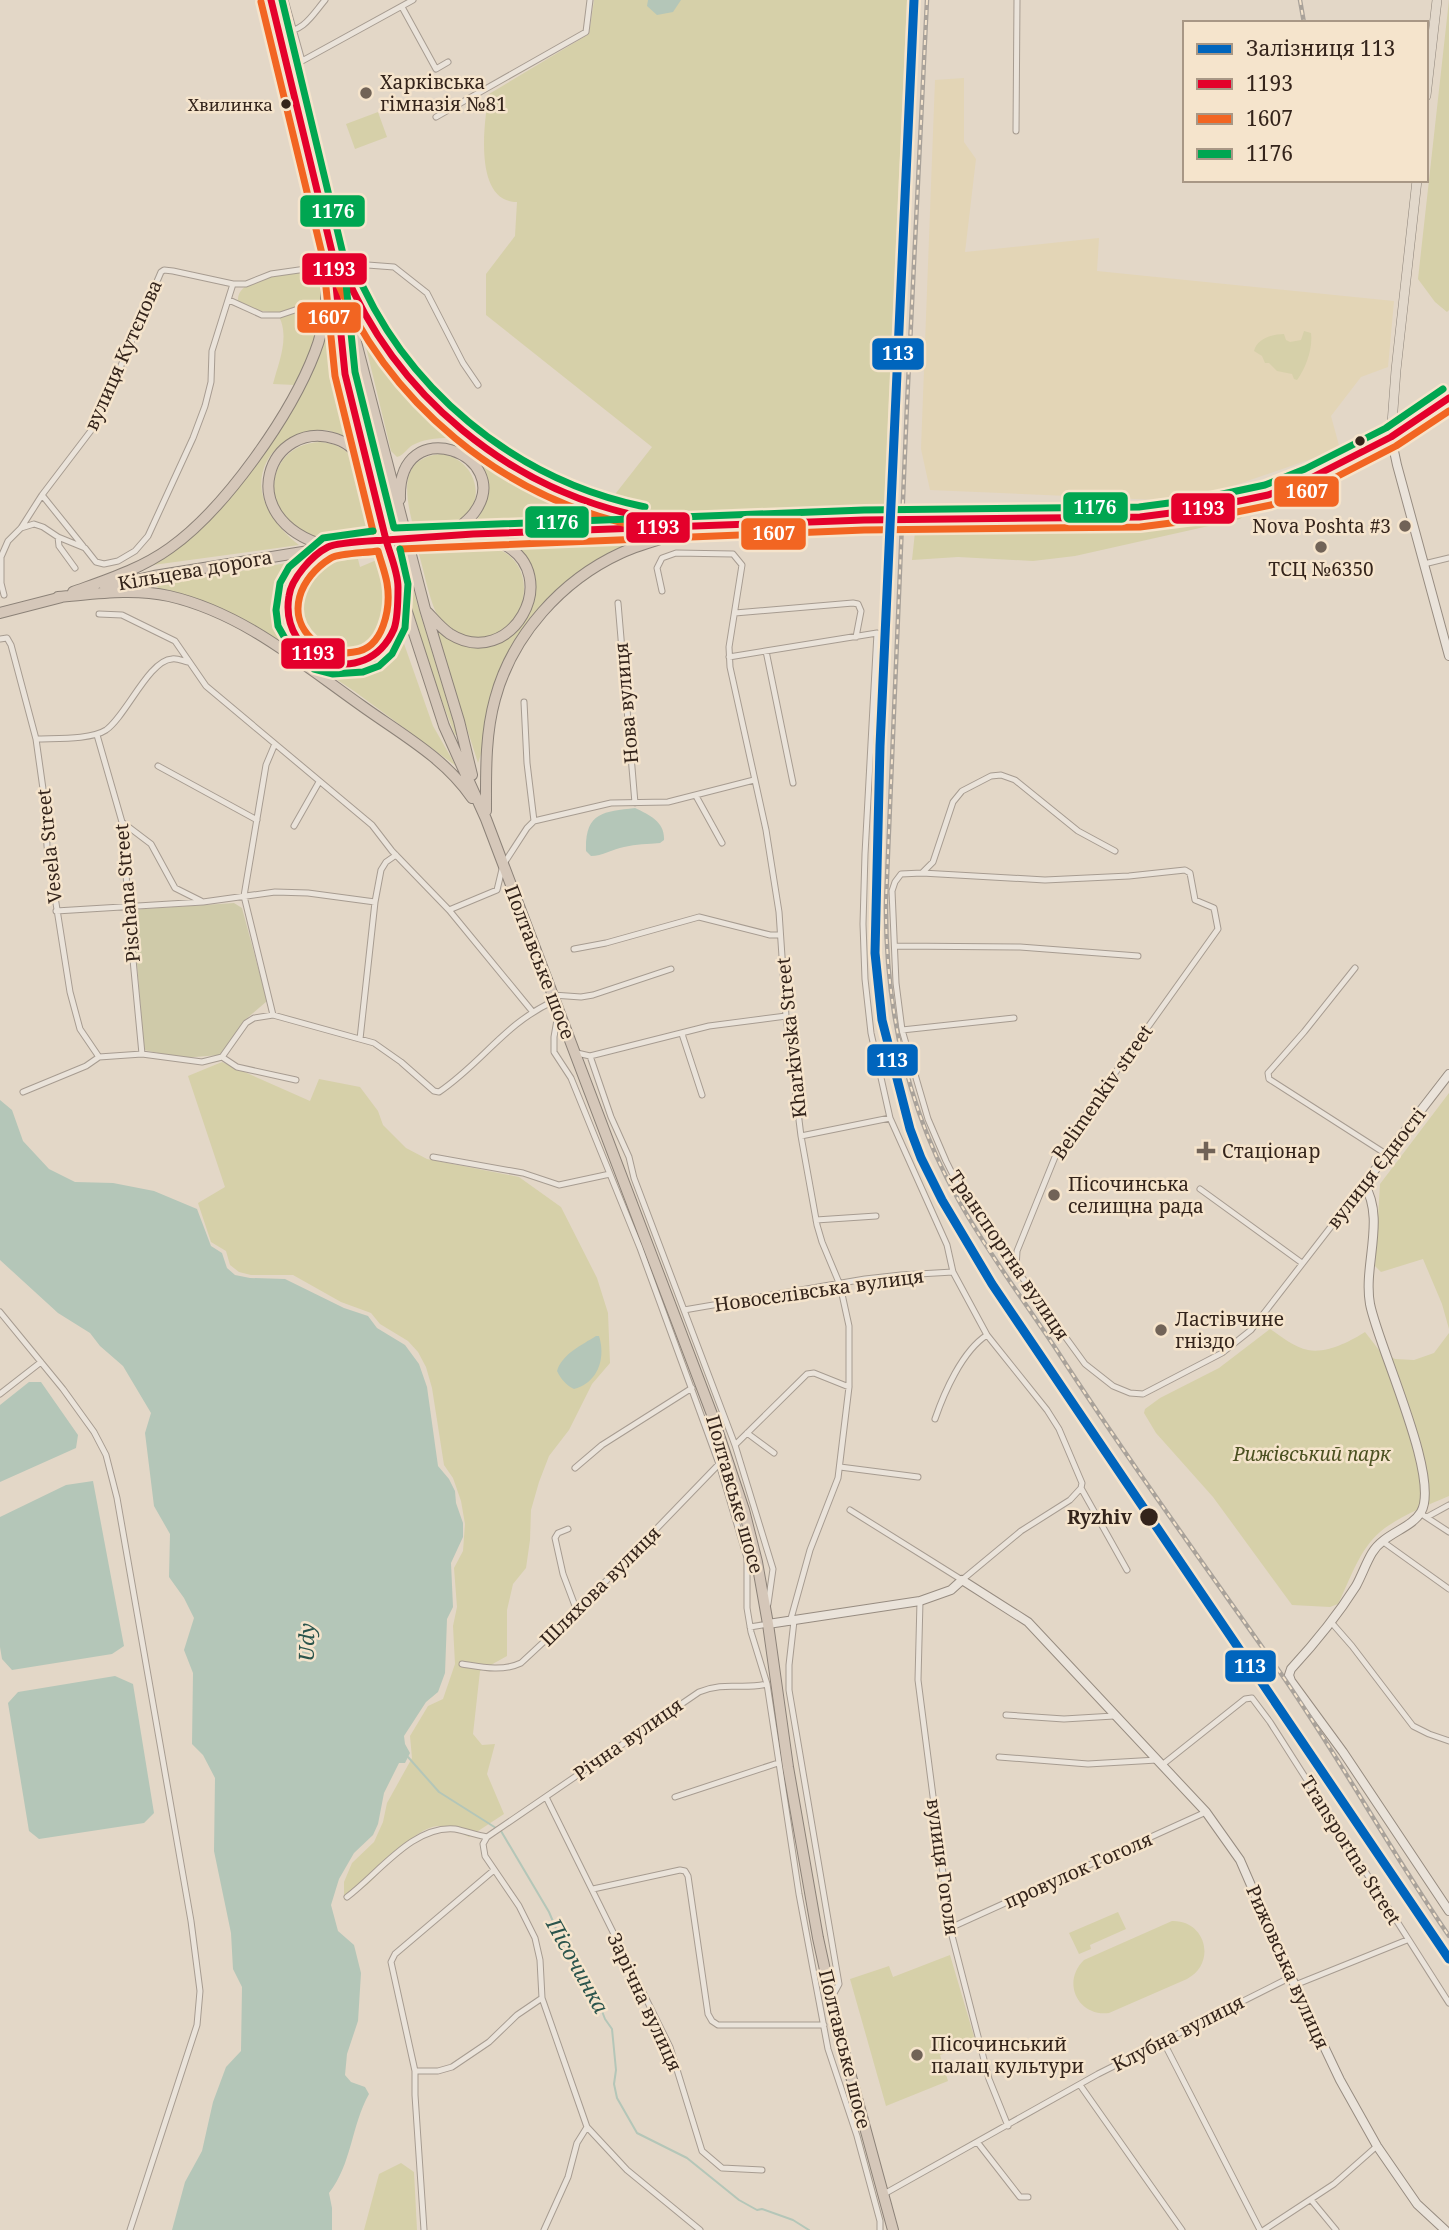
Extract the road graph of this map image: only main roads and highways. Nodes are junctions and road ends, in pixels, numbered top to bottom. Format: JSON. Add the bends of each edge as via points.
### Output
{"nodes":[{"id":1,"x":271,"y":0,"type":"edge"},
{"id":2,"x":1437,"y":0,"type":"edge"},
{"id":3,"x":1428,"y":79,"type":"edge"},
{"id":4,"x":1418,"y":182,"type":"edge"},
{"id":5,"x":328,"y":237,"type":"joint"},
{"id":6,"x":334,"y":262,"type":"junction"},
{"id":7,"x":1449,"y":398,"type":"edge"},
{"id":8,"x":1391,"y":437,"type":"junction"},
{"id":9,"x":374,"y":493,"type":"junction"},
{"id":10,"x":401,"y":520,"type":"junction"},
{"id":11,"x":705,"y":525,"type":"junction"},
{"id":12,"x":473,"y":534,"type":"junction"},
{"id":13,"x":450,"y":535,"type":"junction"},
{"id":14,"x":328,"y":547,"type":"junction"},
{"id":15,"x":398,"y":584,"type":"junction"},
{"id":16,"x":58,"y":597,"type":"junction"},
{"id":17,"x":425,"y":609,"type":"junction"},
{"id":18,"x":0,"y":613,"type":"edge"},
{"id":19,"x":479,"y":801,"type":"junction"},
{"id":20,"x":486,"y":819,"type":"junction"},
{"id":21,"x":893,"y":2230,"type":"edge"}],
"edges":[{"from":1,"to":5,"type":"main road"},
{"from":2,"to":3,"type":"main road"},
{"from":4,"to":8,"type":"main road"},
{"from":5,"to":6,"type":"highway"},
{"from":6,"to":9,"type":"highway","via":[[345,374]]},
{"from":6,"to":10,"type":"highway"},
{"from":6,"to":11,"type":"highway","via":[[394,359],[453,421],[517,471],[609,510]]},
{"from":6,"to":16,"type":"highway","via":[[316,351],[293,398],[248,466],[208,514],[170,548],[122,575]]},
{"from":7,"to":8,"type":"highway"},
{"from":8,"to":11,"type":"highway","bridge":true,"via":[[1268,495],[1140,517]]},
{"from":9,"to":14,"type":"highway","via":[[360,458],[340,441],[314,436],[282,451],[268,484],[273,510],[289,530]]},
{"from":9,"to":15,"type":"highway"},
{"from":10,"to":13,"type":"highway","via":[[400,488],[406,467],[433,448],[455,450],[473,462],[482,494],[473,514]]},
{"from":10,"to":17,"type":"highway"},
{"from":11,"to":12,"type":"highway"},
{"from":11,"to":20,"type":"highway","via":[[621,553],[577,579],[537,619],[516,650],[495,698],[486,757]]},
{"from":12,"to":13,"type":"highway"},
{"from":12,"to":17,"type":"highway","via":[[502,543],[520,559],[529,580],[524,615],[498,638],[474,642],[452,635]]},
{"from":13,"to":14,"type":"highway","name":"Кільцева дорога","bridge":true},
{"from":14,"to":15,"type":"highway","via":[[297,574],[286,611],[293,633],[307,652],[320,660],[361,662],[383,648],[395,627]]},
{"from":14,"to":16,"type":"highway","name":"Кільцева дорога"},
{"from":15,"to":19,"type":"highway","via":[[444,726]]},
{"from":16,"to":18,"type":"highway","name":"Кільцева дорога"},
{"from":16,"to":20,"type":"highway","via":[[125,591],[211,608],[255,631],[425,751],[458,778]]},
{"from":17,"to":19,"type":"highway"},
{"from":19,"to":20,"type":"highway","name":"Полтавське шосе"},
{"from":20,"to":21,"type":"highway","name":"Полтавське шосе","via":[[744,1510],[766,1611],[803,1855],[831,1998]]}]}
